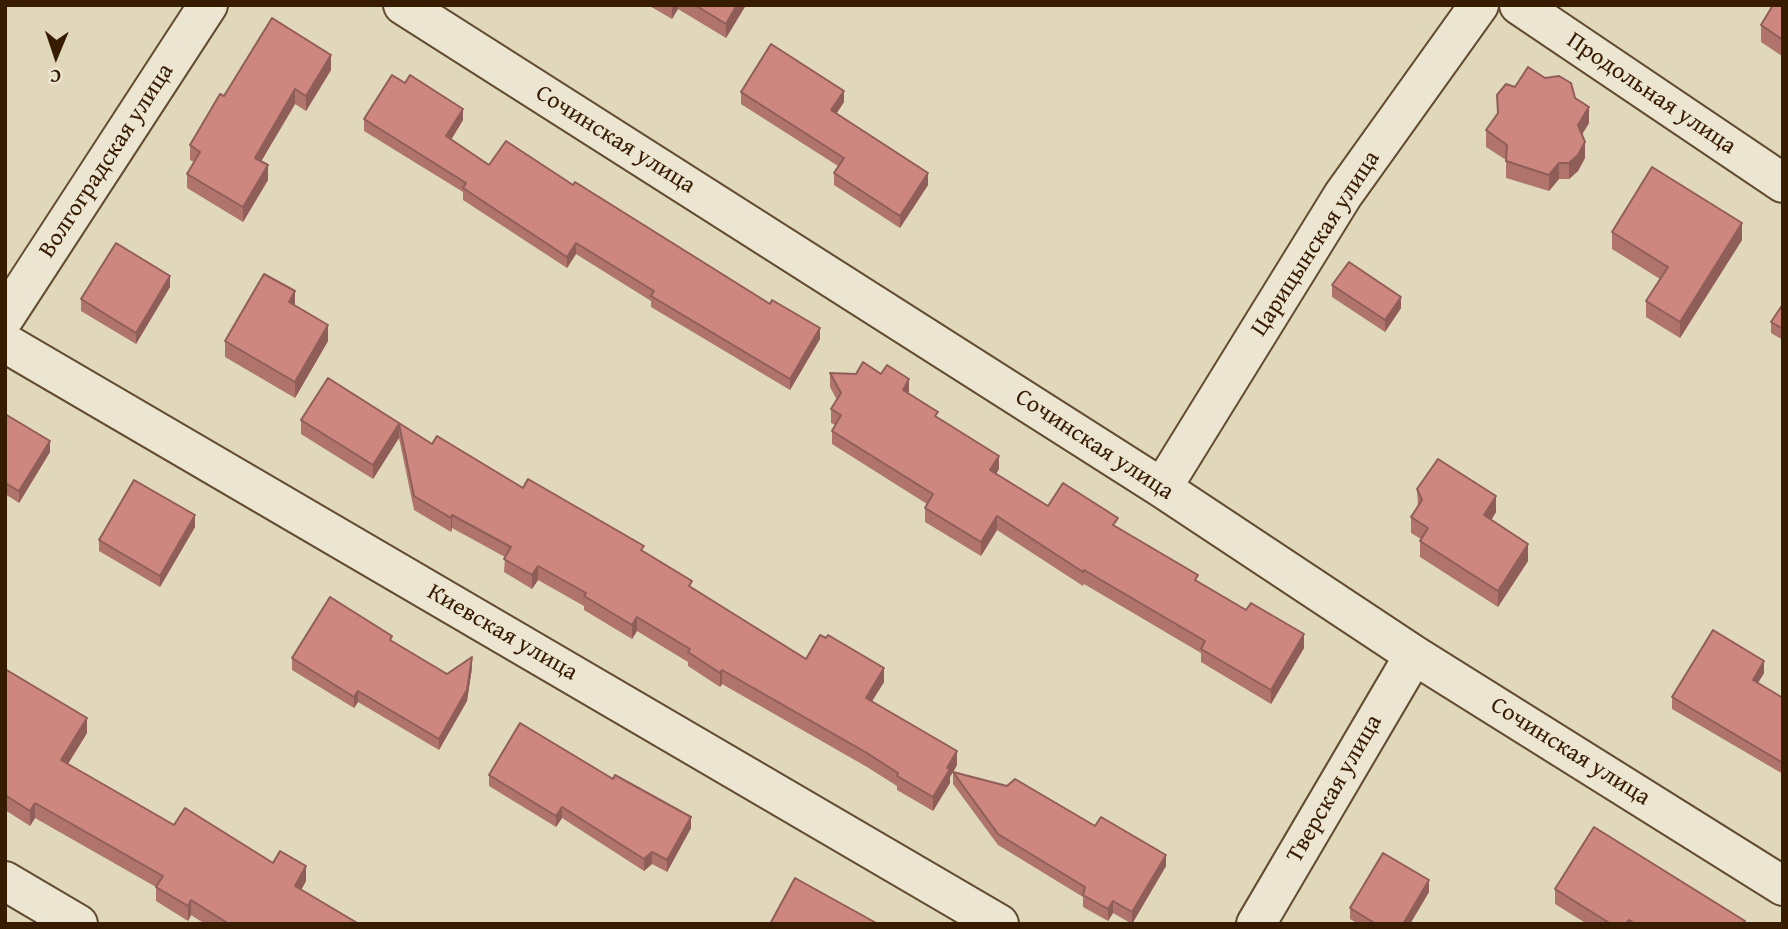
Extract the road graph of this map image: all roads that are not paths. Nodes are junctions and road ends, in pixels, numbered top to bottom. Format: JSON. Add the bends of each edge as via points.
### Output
{"nodes":[{"id":1,"x":208,"y":5,"type":"edge"},
{"id":2,"x":403,"y":5,"type":"edge"},
{"id":3,"x":1479,"y":5,"type":"edge"},
{"id":4,"x":1519,"y":5,"type":"edge"},
{"id":5,"x":1783,"y":183,"type":"edge"},
{"id":6,"x":5,"y":317,"type":"edge"},
{"id":7,"x":5,"y":343,"type":"edge"},
{"id":8,"x":1162,"y":488,"type":"junction"},
{"id":9,"x":1415,"y":655,"type":"junction"},
{"id":10,"x":5,"y":881,"type":"edge"},
{"id":11,"x":1783,"y":886,"type":"edge"},
{"id":12,"x":78,"y":924,"type":"edge"},
{"id":13,"x":999,"y":924,"type":"edge"},
{"id":14,"x":1256,"y":924,"type":"edge"}],
"edges":[{"from":1,"to":6,"type":"street","name":"Волгоградская улица"},
{"from":2,"to":8,"type":"street","name":"Сочинская улица"},
{"from":3,"to":8,"type":"street","name":"Царицынская улица","via":[[1343,195]]},
{"from":4,"to":5,"type":"street","name":"Продольная улица"},
{"from":7,"to":13,"type":"street","name":"Киевская улица"},
{"from":8,"to":9,"type":"street","name":"Сочинская улица"},
{"from":9,"to":11,"type":"street","name":"Сочинская улица"},
{"from":9,"to":14,"type":"street","name":"Тверская улица"},
{"from":10,"to":12,"type":"street"}]}
